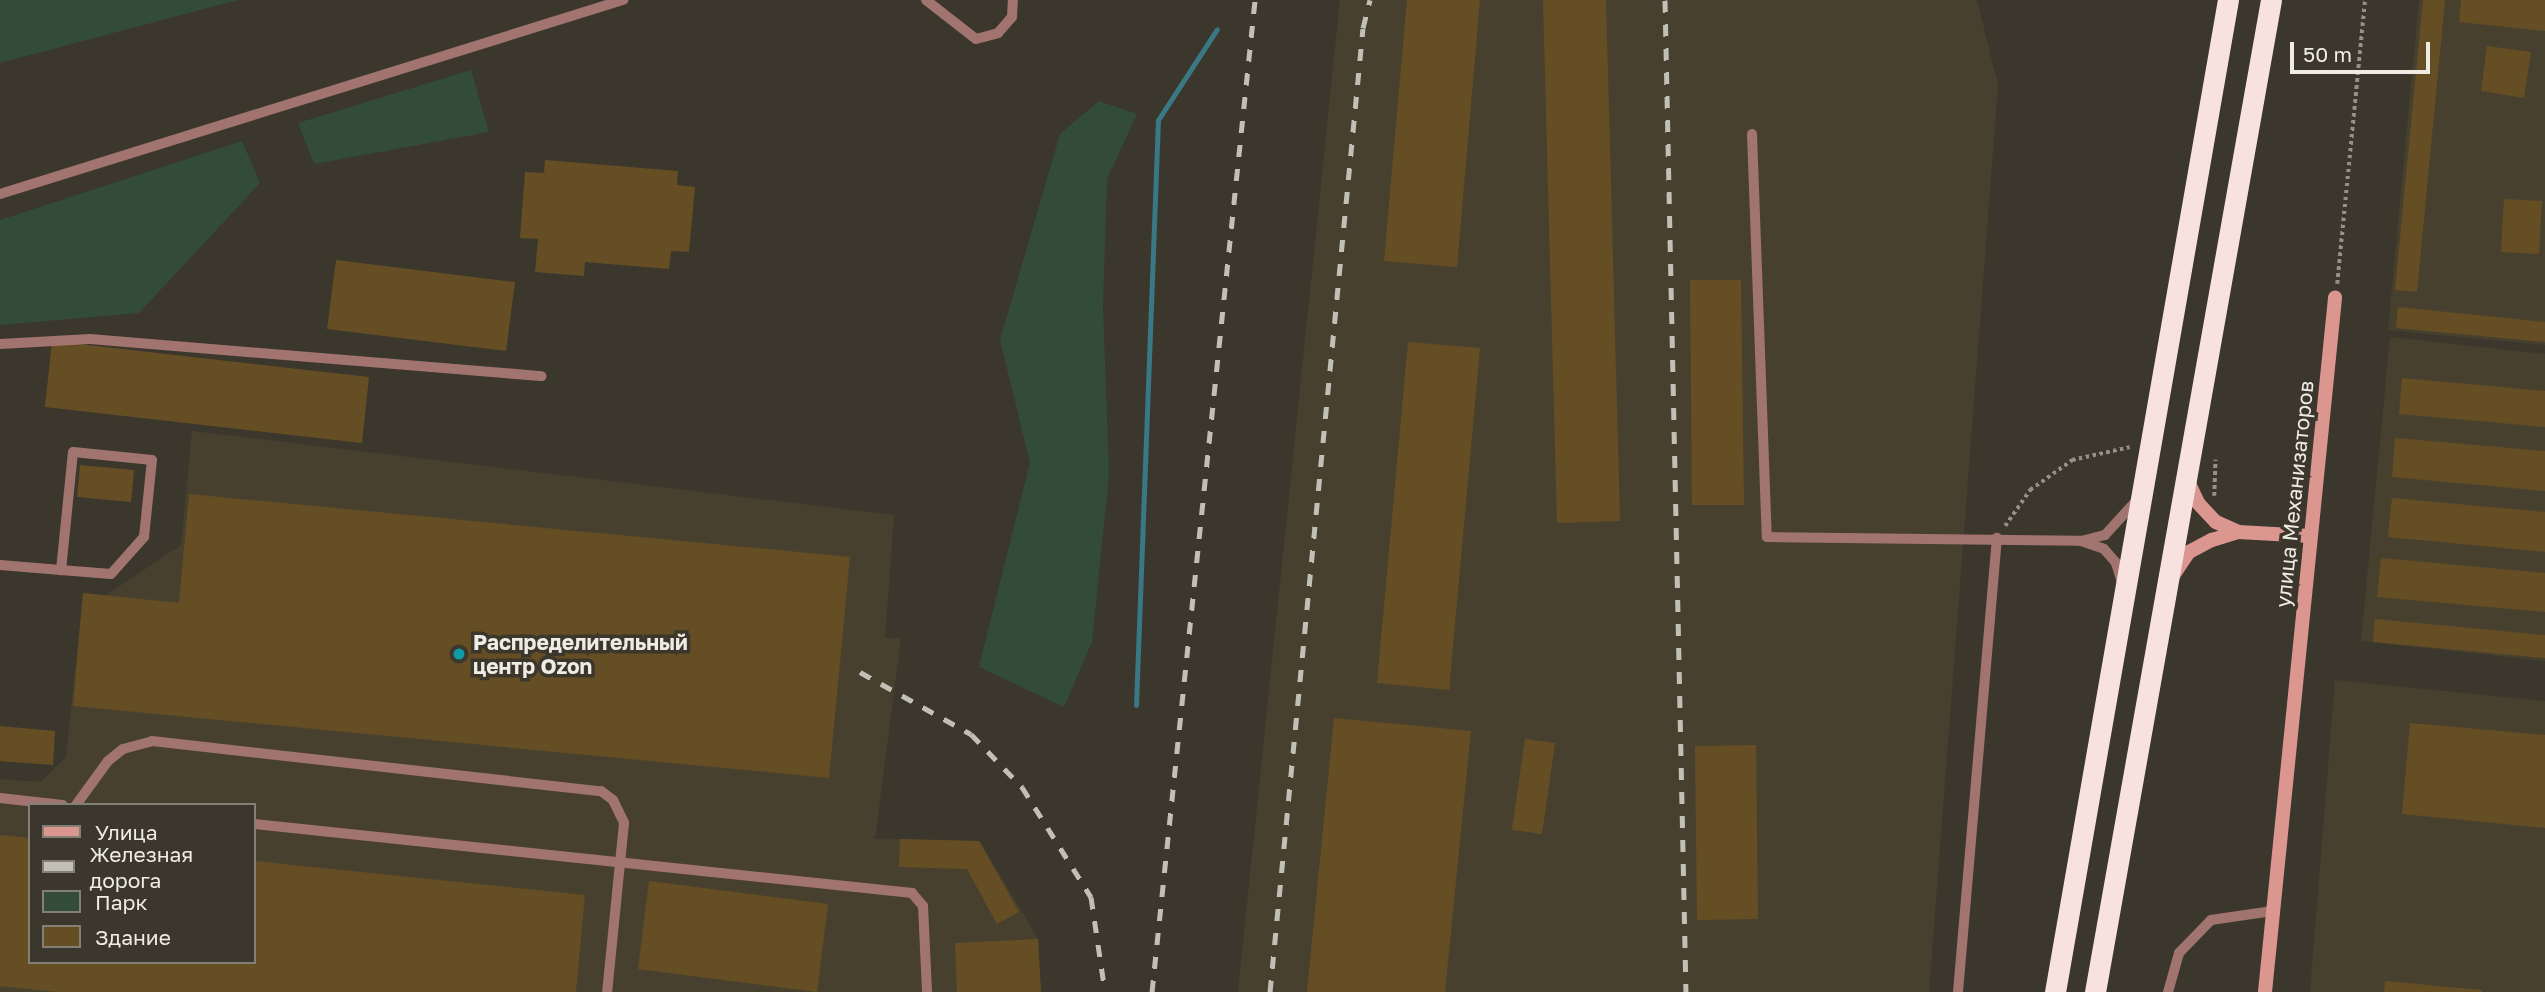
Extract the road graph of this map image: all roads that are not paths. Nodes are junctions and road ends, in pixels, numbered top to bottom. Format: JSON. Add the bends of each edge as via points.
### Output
{"nodes":[{"id":1,"x":623,"y":0,"type":"edge"},
{"id":2,"x":926,"y":0,"type":"edge"},
{"id":3,"x":1013,"y":0,"type":"edge"},
{"id":4,"x":2228,"y":0,"type":"edge"},
{"id":5,"x":2271,"y":0,"type":"edge"},
{"id":6,"x":1752,"y":134,"type":"dead end"},
{"id":7,"x":0,"y":194,"type":"edge"},
{"id":8,"x":2335,"y":298,"type":"road end"},
{"id":9,"x":0,"y":344,"type":"edge"},
{"id":10,"x":541,"y":376,"type":"dead end"},
{"id":11,"x":2186,"y":475,"type":"junction"},
{"id":12,"x":2141,"y":493,"type":"junction"},
{"id":13,"x":2238,"y":532,"type":"junction"},
{"id":14,"x":2310,"y":536,"type":"junction"},
{"id":15,"x":1997,"y":538,"type":"junction"},
{"id":16,"x":2081,"y":541,"type":"junction"},
{"id":17,"x":0,"y":565,"type":"edge"},
{"id":18,"x":61,"y":570,"type":"junction"},
{"id":19,"x":2166,"y":585,"type":"junction"},
{"id":20,"x":2124,"y":589,"type":"junction"},
{"id":21,"x":0,"y":798,"type":"edge"},
{"id":22,"x":45,"y":803,"type":"edge"},
{"id":23,"x":77,"y":803,"type":"edge"},
{"id":24,"x":256,"y":824,"type":"edge"},
{"id":25,"x":620,"y":862,"type":"junction"},
{"id":26,"x":2272,"y":911,"type":"junction"},
{"id":27,"x":607,"y":992,"type":"edge"},
{"id":28,"x":927,"y":992,"type":"edge"},
{"id":29,"x":1958,"y":992,"type":"edge"},
{"id":30,"x":2055,"y":992,"type":"edge"},
{"id":31,"x":2095,"y":992,"type":"edge"},
{"id":32,"x":2168,"y":992,"type":"edge"},
{"id":33,"x":2265,"y":992,"type":"edge"}],
"edges":[{"from":1,"to":7,"type":"lane"},
{"from":2,"to":3,"type":"lane","via":[[976,39],[998,33],[1012,17]]},
{"from":4,"to":12,"type":"highway"},
{"from":5,"to":11,"type":"highway"},
{"from":6,"to":15,"type":"lane","via":[[1767,537]]},
{"from":8,"to":14,"type":"street","name":"улица Механизаторов"},
{"from":9,"to":10,"type":"lane","via":[[90,339]]},
{"from":11,"to":13,"type":"street","via":[[2198,503],[2216,522]]},
{"from":11,"to":19,"type":"highway"},
{"from":12,"to":16,"type":"lane","via":[[2105,535]]},
{"from":12,"to":20,"type":"highway"},
{"from":13,"to":14,"type":"street"},
{"from":13,"to":19,"type":"street","via":[[2189,552]]},
{"from":14,"to":26,"type":"street","name":"улица Механизаторов"},
{"from":15,"to":16,"type":"lane"},
{"from":15,"to":29,"type":"lane"},
{"from":16,"to":20,"type":"lane","via":[[2104,550],[2116,564]]},
{"from":17,"to":18,"type":"lane"},
{"from":18,"to":18,"type":"lane","via":[[73,452],[152,460],[144,537],[111,574]]},
{"from":19,"to":31,"type":"highway"},
{"from":20,"to":30,"type":"highway"},
{"from":21,"to":22,"type":"lane"},
{"from":23,"to":25,"type":"lane","via":[[108,761],[123,749],[152,741],[587,786],[601,790],[620,809],[624,823]]},
{"from":24,"to":25,"type":"lane"},
{"from":25,"to":27,"type":"lane"},
{"from":25,"to":28,"type":"lane","via":[[912,893],[923,906]]},
{"from":26,"to":32,"type":"lane","via":[[2211,920],[2179,953]]},
{"from":26,"to":33,"type":"street","name":"улица Механизаторов"}]}
